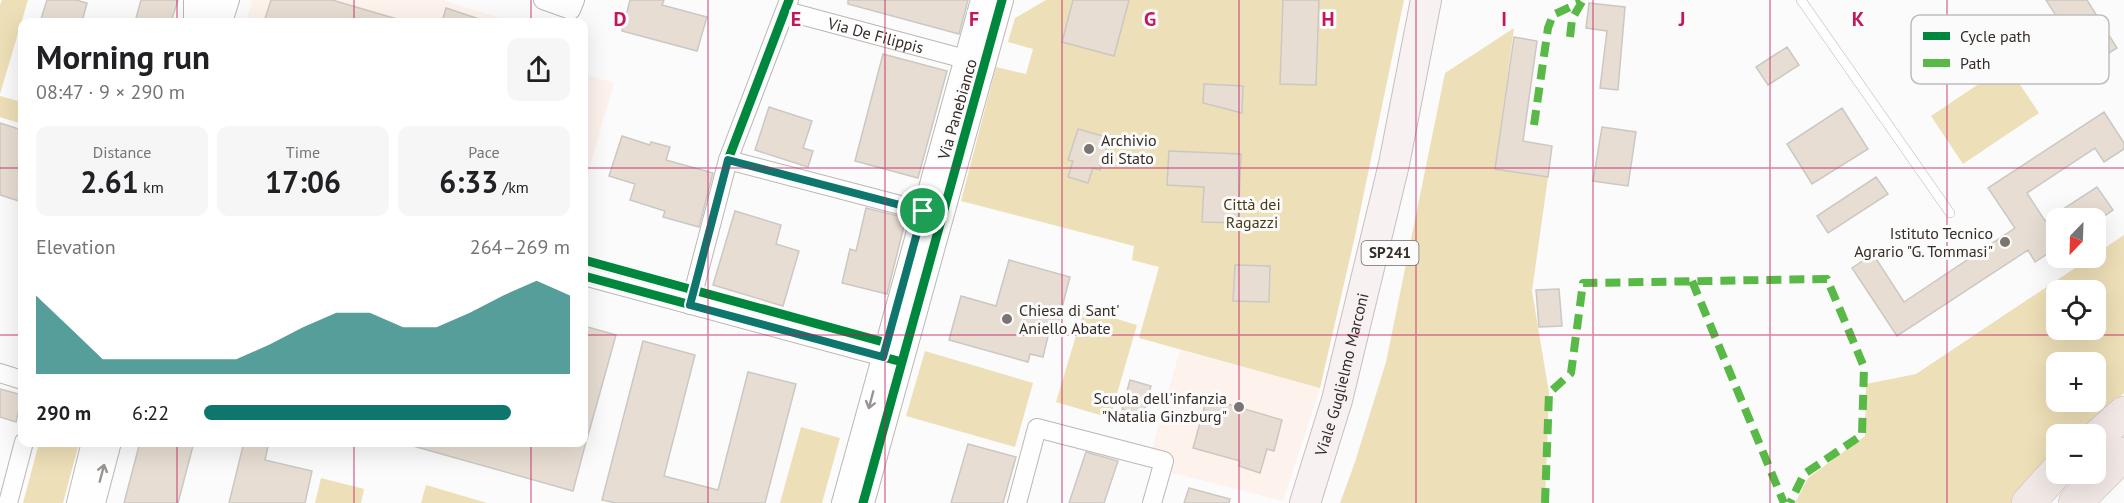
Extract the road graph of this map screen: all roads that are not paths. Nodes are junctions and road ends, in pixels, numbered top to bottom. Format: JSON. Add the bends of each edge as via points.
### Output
{"nodes":[{"id":1,"x":195,"y":0,"type":"edge"},
{"id":2,"x":216,"y":0,"type":"edge"},
{"id":3,"x":230,"y":0,"type":"edge"},
{"id":4,"x":543,"y":0,"type":"edge"},
{"id":5,"x":575,"y":0,"type":"edge"},
{"id":6,"x":982,"y":0,"type":"edge"},
{"id":7,"x":1002,"y":0,"type":"edge"},
{"id":8,"x":1426,"y":0,"type":"edge"},
{"id":9,"x":1444,"y":0,"type":"edge"},
{"id":10,"x":1801,"y":0,"type":"edge"},
{"id":11,"x":787,"y":5,"type":"edge"},
{"id":12,"x":195,"y":18,"type":"edge"},
{"id":13,"x":216,"y":18,"type":"edge"},
{"id":14,"x":224,"y":18,"type":"edge"},
{"id":15,"x":965,"y":59,"type":"junction"},
{"id":16,"x":728,"y":160,"type":"junction"},
{"id":17,"x":923,"y":211,"type":"junction"},
{"id":18,"x":1950,"y":213,"type":"dead end"},
{"id":19,"x":588,"y":277,"type":"edge"},
{"id":20,"x":690,"y":305,"type":"junction"},
{"id":21,"x":892,"y":360,"type":"junction"},
{"id":22,"x":0,"y":374,"type":"edge"},
{"id":23,"x":18,"y":379,"type":"edge"},
{"id":24,"x":2124,"y":413,"type":"edge"},
{"id":25,"x":2106,"y":429,"type":"edge"},
{"id":26,"x":23,"y":447,"type":"edge"},
{"id":27,"x":92,"y":447,"type":"edge"},
{"id":28,"x":109,"y":447,"type":"edge"},
{"id":29,"x":2124,"y":454,"type":"edge"},
{"id":30,"x":2046,"y":483,"type":"edge"},
{"id":31,"x":8,"y":503,"type":"edge"},
{"id":32,"x":78,"y":503,"type":"edge"},
{"id":33,"x":94,"y":503,"type":"edge"},
{"id":34,"x":843,"y":503,"type":"edge"},
{"id":35,"x":863,"y":503,"type":"edge"},
{"id":36,"x":1017,"y":503,"type":"edge"},
{"id":37,"x":1152,"y":503,"type":"edge"},
{"id":38,"x":1305,"y":503,"type":"edge"},
{"id":39,"x":1325,"y":503,"type":"edge"},
{"id":40,"x":2028,"y":503,"type":"edge"},
{"id":41,"x":2075,"y":503,"type":"edge"}],
"edges":[{"from":1,"to":12,"type":"street"},
{"from":2,"to":13,"type":"street"},
{"from":3,"to":14,"type":"street"},
{"from":4,"to":5,"type":"street","via":[[571,10]]},
{"from":6,"to":15,"type":"street","name":"Via Panebianco"},
{"from":7,"to":21,"type":"street","name":"Via Panebianco","via":[[941,237]]},
{"from":8,"to":38,"type":"main road","name":"Viale Guglielmo Marconi","via":[[1394,164],[1337,400]]},
{"from":9,"to":39,"type":"main road","name":"Viale Guglielmo Marconi","number":"SP241","via":[[1356,404]]},
{"from":10,"to":18,"type":"lane"},
{"from":11,"to":15,"type":"street","name":"Via De Filippis"},
{"from":11,"to":16,"type":"street"},
{"from":15,"to":17,"type":"street","name":"Via Panebianco"},
{"from":16,"to":17,"type":"street"},
{"from":16,"to":20,"type":"street"},
{"from":17,"to":21,"type":"street","name":"Via Panebianco"},
{"from":19,"to":20,"type":"street"},
{"from":20,"to":21,"type":"street"},
{"from":21,"to":34,"type":"street","name":"Via Panebianco","one_way":true},
{"from":21,"to":35,"type":"street","name":"Via Panebianco"},
{"from":22,"to":23,"type":"street"},
{"from":24,"to":25,"type":"highway"},
{"from":26,"to":31,"type":"street"},
{"from":27,"to":32,"type":"street"},
{"from":33,"to":28,"type":"street","one_way":true},
{"from":29,"to":41,"type":"highway"},
{"from":30,"to":40,"type":"highway"},
{"from":36,"to":37,"type":"street","via":[[1037,428],[1164,461]]}]}
